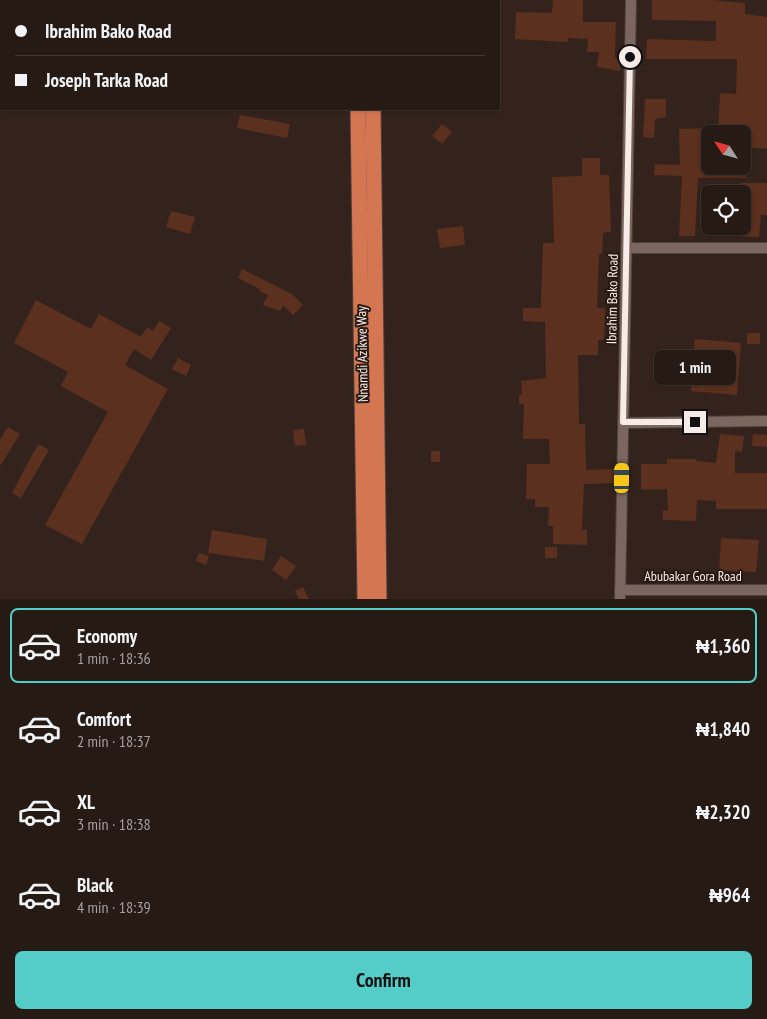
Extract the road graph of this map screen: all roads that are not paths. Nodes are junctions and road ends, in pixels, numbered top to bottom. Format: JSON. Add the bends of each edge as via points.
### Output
{"nodes":[{"id":1,"x":631,"y":0,"type":"edge"},
{"id":2,"x":358,"y":110,"type":"edge"},
{"id":3,"x":373,"y":110,"type":"edge"},
{"id":4,"x":626,"y":248,"type":"junction"},
{"id":5,"x":767,"y":248,"type":"edge"},
{"id":6,"x":767,"y":421,"type":"edge"},
{"id":7,"x":623,"y":422,"type":"junction"},
{"id":8,"x":767,"y":590,"type":"edge"},
{"id":9,"x":620,"y":595,"type":"edge"},
{"id":10,"x":365,"y":599,"type":"edge"},
{"id":11,"x":379,"y":599,"type":"edge"}],
"edges":[{"from":1,"to":4,"type":"street","name":"Ibrahim Bako Road"},
{"from":2,"to":10,"type":"highway","name":"Nnamdi Azikwe Way"},
{"from":3,"to":11,"type":"highway","name":"Nnamdi Azikwe Way"},
{"from":4,"to":5,"type":"street"},
{"from":4,"to":7,"type":"street","name":"Ibrahim Bako Road"},
{"from":6,"to":7,"type":"street"},
{"from":7,"to":9,"type":"street","name":"Ibrahim Bako Road"},
{"from":8,"to":9,"type":"street","name":"Abubakar Gora Road"}]}
